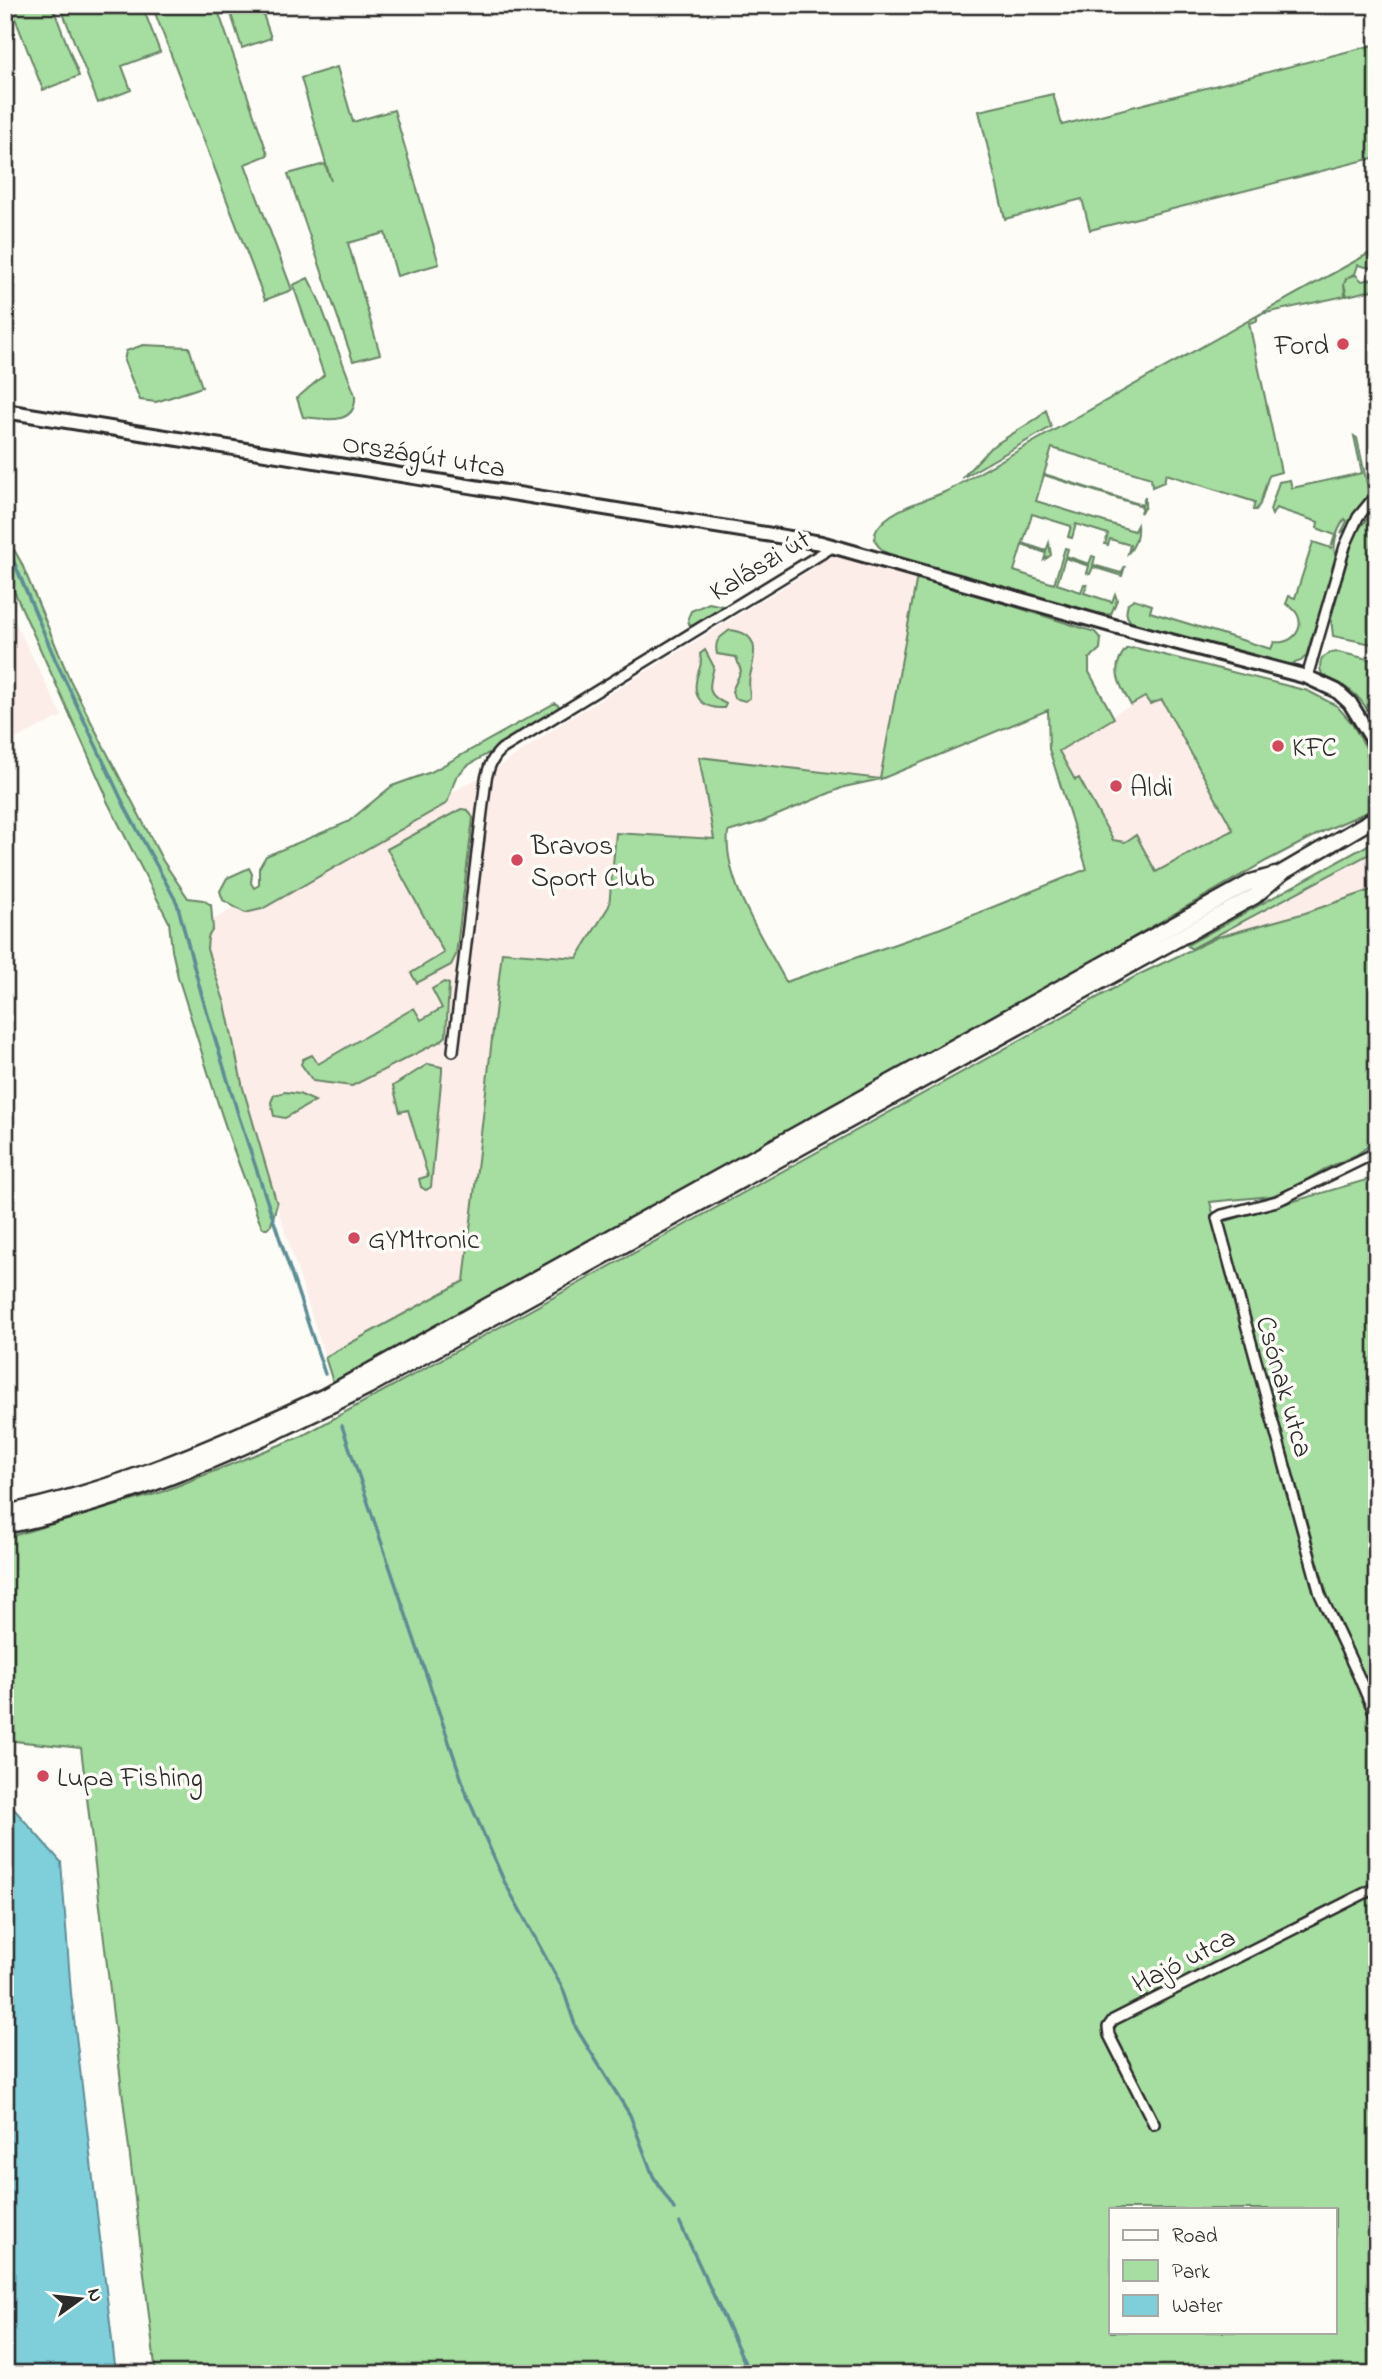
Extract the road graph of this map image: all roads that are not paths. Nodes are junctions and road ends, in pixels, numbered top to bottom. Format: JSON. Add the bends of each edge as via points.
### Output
{"nodes":[{"id":1,"x":5,"y":411,"type":"edge"},
{"id":2,"x":1377,"y":494,"type":"edge"},
{"id":3,"x":834,"y":546,"type":"junction"},
{"id":4,"x":1307,"y":677,"type":"junction"},
{"id":5,"x":1377,"y":747,"type":"edge"},
{"id":6,"x":1377,"y":817,"type":"edge"},
{"id":7,"x":1283,"y":872,"type":"junction"},
{"id":8,"x":453,"y":1051,"type":"dead end"},
{"id":9,"x":1371,"y":1155,"type":"dead end"},
{"id":10,"x":5,"y":1513,"type":"edge"},
{"id":11,"x":5,"y":1526,"type":"edge"},
{"id":12,"x":1377,"y":1719,"type":"edge"},
{"id":13,"x":1377,"y":1887,"type":"edge"},
{"id":14,"x":1154,"y":2124,"type":"dead end"}],
"edges":[{"from":1,"to":3,"type":"main road","name":"Országút utca"},
{"from":2,"to":4,"type":"street","via":[[1358,517],[1345,546]]},
{"from":3,"to":4,"type":"main road","name":"Kalászi út"},
{"from":3,"to":8,"type":"street","name":"Kalászi út","via":[[494,756],[486,779]]},
{"from":4,"to":5,"type":"main road","name":"Kalászi út","via":[[1337,691],[1350,703]]},
{"from":6,"to":7,"type":"main road"},
{"from":7,"to":10,"type":"main road","via":[[1251,882],[323,1396],[156,1469]]},
{"from":7,"to":11,"type":"main road","via":[[1255,896],[367,1387],[233,1452],[162,1480]]},
{"from":9,"to":12,"type":"street","name":"Csónak utca","via":[[1287,1197],[1222,1215],[1217,1225],[1320,1594]]},
{"from":13,"to":14,"type":"street","name":"Hajó utca","via":[[1113,2020],[1109,2035]]}]}
